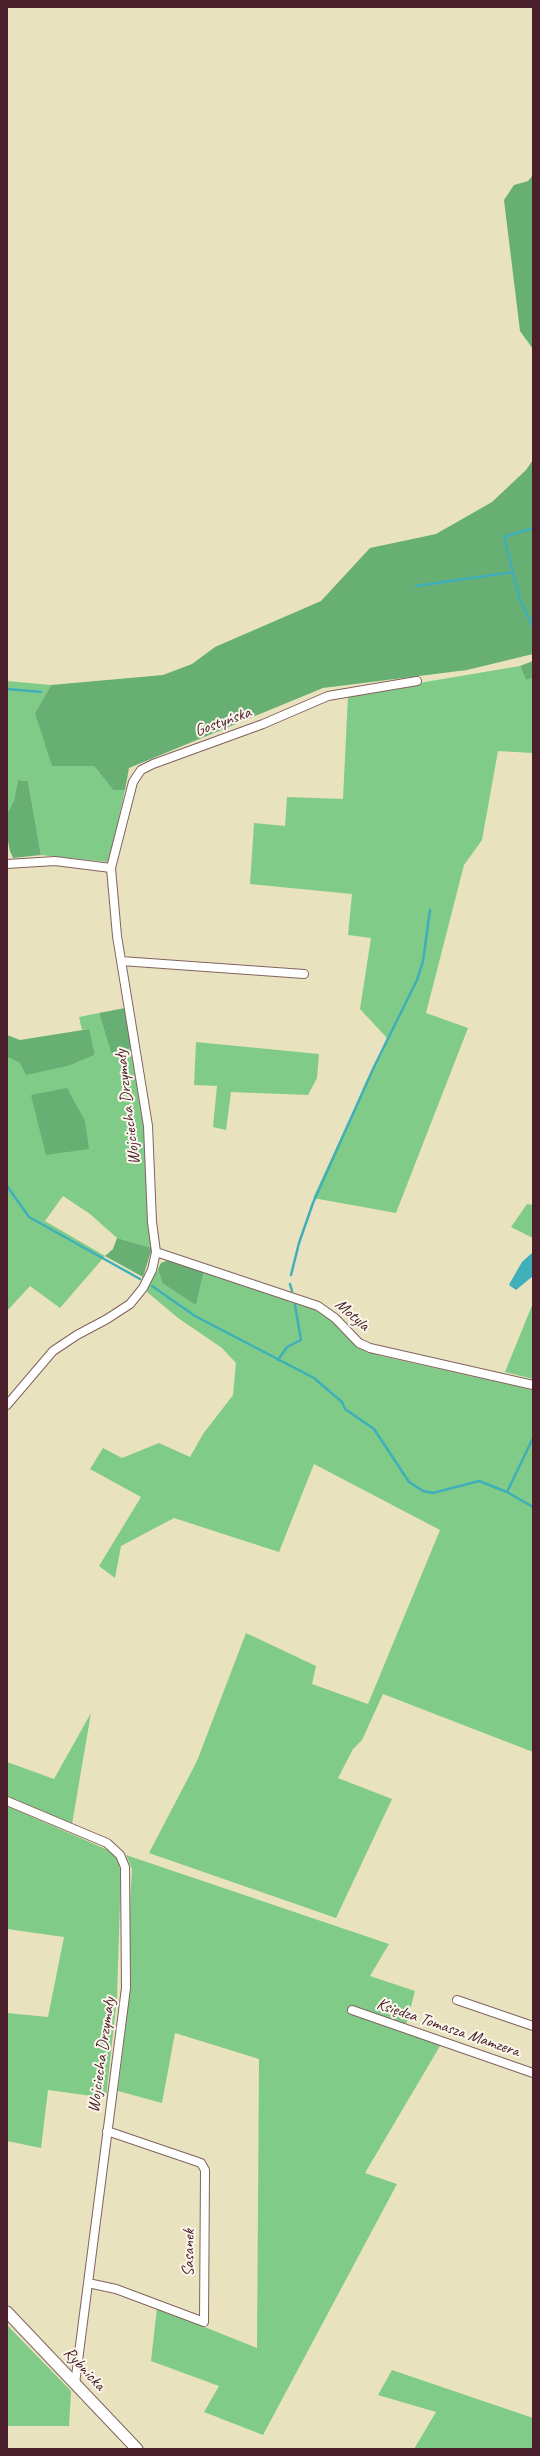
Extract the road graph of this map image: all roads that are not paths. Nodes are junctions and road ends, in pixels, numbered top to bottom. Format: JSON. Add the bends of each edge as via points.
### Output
{"nodes":[{"id":1,"x":417,"y":681,"type":"dead end"},
{"id":2,"x":7,"y":864,"type":"edge"},
{"id":3,"x":111,"y":868,"type":"junction"},
{"id":4,"x":121,"y":961,"type":"junction"},
{"id":5,"x":304,"y":974,"type":"dead end"},
{"id":6,"x":156,"y":1252,"type":"junction"},
{"id":7,"x":533,"y":1385,"type":"edge"},
{"id":8,"x":7,"y":1406,"type":"edge"},
{"id":9,"x":7,"y":1801,"type":"edge"},
{"id":10,"x":457,"y":2000,"type":"dead end"},
{"id":11,"x":352,"y":2010,"type":"dead end"},
{"id":12,"x":533,"y":2026,"type":"edge"},
{"id":13,"x":533,"y":2073,"type":"edge"},
{"id":14,"x":106,"y":2131,"type":"junction"},
{"id":15,"x":88,"y":2283,"type":"junction"},
{"id":16,"x":7,"y":2312,"type":"edge"},
{"id":17,"x":75,"y":2384,"type":"junction"},
{"id":18,"x":138,"y":2449,"type":"edge"}],
"edges":[{"from":1,"to":3,"type":"street","name":"Gostyńska","via":[[328,696],[263,724],[141,770],[133,782]]},
{"from":2,"to":3,"type":"street","via":[[55,861]]},
{"from":3,"to":4,"type":"street","name":"Wojciecha Drzymały"},
{"from":4,"to":5,"type":"street"},
{"from":4,"to":6,"type":"street","name":"Wojciecha Drzymały","via":[[148,1126],[152,1222]]},
{"from":6,"to":7,"type":"street","name":"Motyla","via":[[318,1306],[335,1318],[359,1343],[370,1348]]},
{"from":6,"to":8,"type":"street","name":"Wojciecha Drzymały","via":[[152,1270],[143,1288],[130,1304],[53,1351]]},
{"from":9,"to":14,"type":"street","name":"Wojciecha Drzymały","via":[[107,1843],[120,1855],[125,1867],[126,1988]]},
{"from":10,"to":12,"type":"street"},
{"from":11,"to":13,"type":"street","name":"Księdza Tomasza Mamzera"},
{"from":14,"to":15,"type":"street","name":"Wojciecha Drzymały"},
{"from":14,"to":15,"type":"street","name":"Sasanek","via":[[201,2163],[205,2170],[204,2322],[116,2289]]},
{"from":15,"to":17,"type":"street","name":"Wojciecha Drzymały"},
{"from":16,"to":17,"type":"street","name":"Rybnicka"},
{"from":17,"to":18,"type":"street","name":"Rybnicka"}]}
